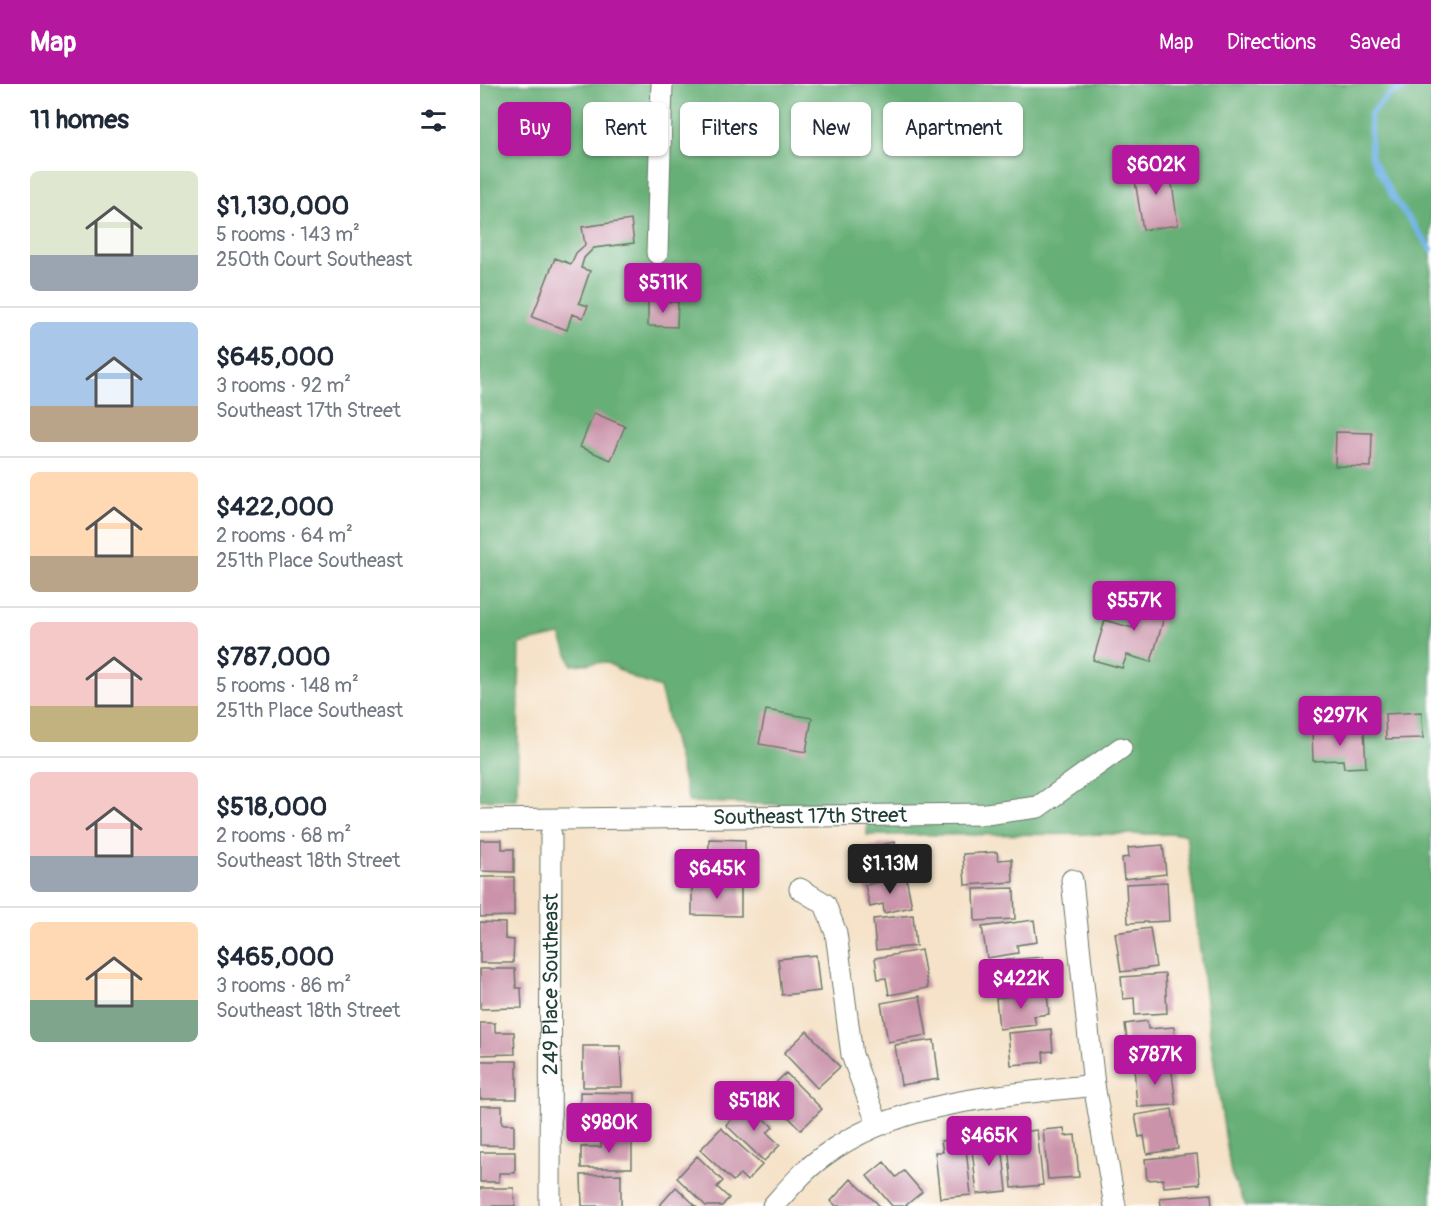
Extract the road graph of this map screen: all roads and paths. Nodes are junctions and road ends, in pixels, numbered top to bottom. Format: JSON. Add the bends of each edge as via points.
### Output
{"nodes":[{"id":1,"x":662,"y":84,"type":"edge"},
{"id":2,"x":657,"y":253,"type":"dead end"},
{"id":3,"x":1121,"y":748,"type":"dead end"},
{"id":4,"x":480,"y":820,"type":"edge"},
{"id":5,"x":551,"y":835,"type":"dead end"},
{"id":6,"x":1072,"y":880,"type":"dead end"},
{"id":7,"x":800,"y":889,"type":"dead end"},
{"id":8,"x":1094,"y":1085,"type":"junction"},
{"id":9,"x":878,"y":1125,"type":"junction"},
{"id":10,"x":550,"y":1206,"type":"edge"},
{"id":11,"x":773,"y":1206,"type":"edge"},
{"id":12,"x":1115,"y":1206,"type":"edge"}],
"edges":[{"from":1,"to":2,"type":"street"},
{"from":3,"to":4,"type":"street","name":"Southeast 17th Street","via":[[1038,807],[986,814]]},
{"from":5,"to":10,"type":"street","name":"249 Place Southeast"},
{"from":6,"to":8,"type":"street"},
{"from":7,"to":9,"type":"street","via":[[825,904],[836,933],[852,1055]]},
{"from":8,"to":9,"type":"street","via":[[965,1102]]},
{"from":8,"to":12,"type":"street"},
{"from":9,"to":11,"type":"street","via":[[825,1155]]}]}
